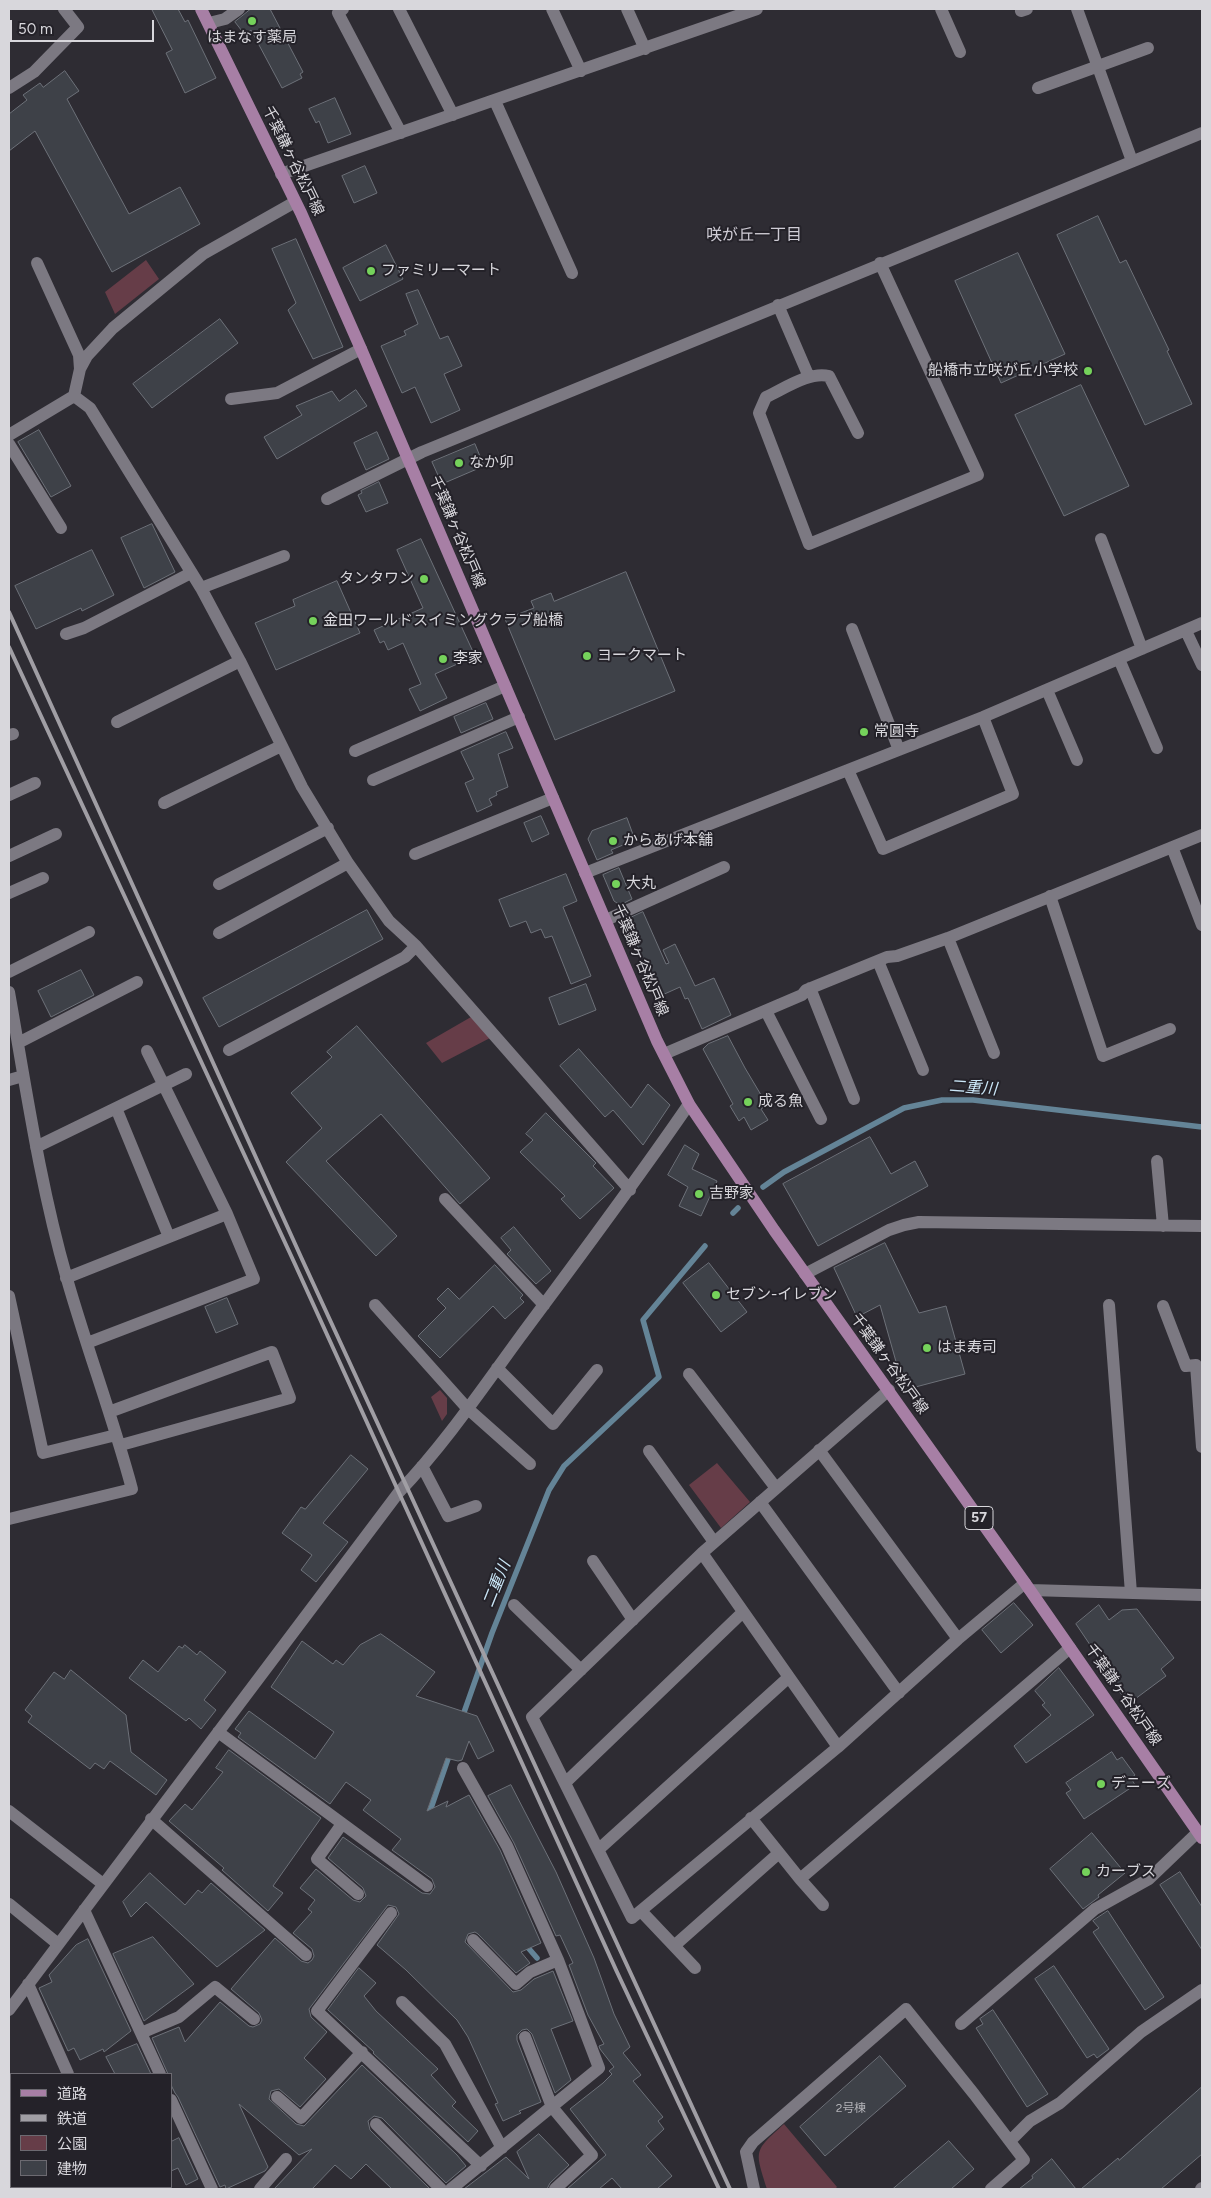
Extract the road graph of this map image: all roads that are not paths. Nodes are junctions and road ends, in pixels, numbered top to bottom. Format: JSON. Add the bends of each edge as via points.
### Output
{"nodes":[{"id":1,"x":64,"y":9,"type":"edge"},
{"id":2,"x":201,"y":9,"type":"edge"},
{"id":3,"x":239,"y":9,"type":"edge"},
{"id":4,"x":343,"y":9,"type":"edge"},
{"id":5,"x":399,"y":9,"type":"edge"},
{"id":6,"x":552,"y":9,"type":"edge"},
{"id":7,"x":627,"y":9,"type":"edge"},
{"id":8,"x":757,"y":9,"type":"edge"},
{"id":9,"x":941,"y":9,"type":"edge"},
{"id":10,"x":1077,"y":9,"type":"edge"},
{"id":11,"x":732,"y":13,"type":"edge"},
{"id":12,"x":209,"y":24,"type":"junction"},
{"id":13,"x":1148,"y":48,"type":"dead end"},
{"id":14,"x":646,"y":49,"type":"junction"},
{"id":15,"x":960,"y":52,"type":"dead end"},
{"id":16,"x":1098,"y":66,"type":"junction"},
{"id":17,"x":581,"y":71,"type":"junction"},
{"id":18,"x":9,"y":88,"type":"edge"},
{"id":19,"x":1038,"y":88,"type":"dead end"},
{"id":20,"x":495,"y":101,"type":"junction"},
{"id":21,"x":453,"y":115,"type":"junction"},
{"id":22,"x":402,"y":133,"type":"junction"},
{"id":23,"x":1202,"y":133,"type":"edge"},
{"id":24,"x":1132,"y":161,"type":"junction"},
{"id":25,"x":281,"y":174,"type":"junction"},
{"id":26,"x":295,"y":202,"type":"junction"},
{"id":27,"x":37,"y":263,"type":"dead end"},
{"id":28,"x":880,"y":264,"type":"junction"},
{"id":29,"x":572,"y":273,"type":"dead end"},
{"id":30,"x":778,"y":305,"type":"junction"},
{"id":31,"x":361,"y":350,"type":"junction"},
{"id":32,"x":80,"y":369,"type":"junction"},
{"id":33,"x":809,"y":377,"type":"junction"},
{"id":34,"x":74,"y":396,"type":"junction"},
{"id":35,"x":231,"y":399,"type":"dead end"},
{"id":36,"x":858,"y":434,"type":"dead end"},
{"id":37,"x":9,"y":435,"type":"edge"},
{"id":38,"x":9,"y":444,"type":"edge"},
{"id":39,"x":408,"y":458,"type":"junction"},
{"id":40,"x":328,"y":499,"type":"dead end"},
{"id":41,"x":61,"y":528,"type":"dead end"},
{"id":42,"x":1101,"y":539,"type":"dead end"},
{"id":43,"x":284,"y":556,"type":"dead end"},
{"id":44,"x":191,"y":573,"type":"junction"},
{"id":45,"x":201,"y":588,"type":"junction"},
{"id":46,"x":1202,"y":623,"type":"edge"},
{"id":47,"x":852,"y":629,"type":"dead end"},
{"id":48,"x":1186,"y":630,"type":"junction"},
{"id":49,"x":66,"y":634,"type":"dead end"},
{"id":50,"x":1142,"y":649,"type":"junction"},
{"id":51,"x":1119,"y":659,"type":"junction"},
{"id":52,"x":240,"y":661,"type":"junction"},
{"id":53,"x":1202,"y":666,"type":"edge"},
{"id":54,"x":505,"y":686,"type":"junction"},
{"id":55,"x":1046,"y":690,"type":"junction"},
{"id":56,"x":518,"y":717,"type":"junction"},
{"id":57,"x":983,"y":717,"type":"junction"},
{"id":58,"x":117,"y":722,"type":"dead end"},
{"id":59,"x":281,"y":746,"type":"junction"},
{"id":60,"x":1157,"y":748,"type":"dead end"},
{"id":61,"x":899,"y":750,"type":"junction"},
{"id":62,"x":355,"y":751,"type":"dead end"},
{"id":63,"x":1077,"y":760,"type":"dead end"},
{"id":64,"x":848,"y":770,"type":"junction"},
{"id":65,"x":373,"y":780,"type":"dead end"},
{"id":66,"x":35,"y":783,"type":"dead end"},
{"id":67,"x":9,"y":795,"type":"edge"},
{"id":68,"x":553,"y":798,"type":"junction"},
{"id":69,"x":164,"y":803,"type":"dead end"},
{"id":70,"x":328,"y":828,"type":"junction"},
{"id":71,"x":56,"y":834,"type":"dead end"},
{"id":72,"x":1202,"y":835,"type":"edge"},
{"id":73,"x":1172,"y":848,"type":"junction"},
{"id":74,"x":415,"y":854,"type":"dead end"},
{"id":75,"x":9,"y":856,"type":"edge"},
{"id":76,"x":348,"y":863,"type":"junction"},
{"id":77,"x":724,"y":867,"type":"dead end"},
{"id":78,"x":585,"y":873,"type":"junction"},
{"id":79,"x":43,"y":878,"type":"dead end"},
{"id":80,"x":219,"y":884,"type":"dead end"},
{"id":81,"x":9,"y":893,"type":"edge"},
{"id":82,"x":1050,"y":896,"type":"junction"},
{"id":83,"x":606,"y":920,"type":"junction"},
{"id":84,"x":1202,"y":925,"type":"edge"},
{"id":85,"x":89,"y":932,"type":"dead end"},
{"id":86,"x":218,"y":933,"type":"dead end"},
{"id":87,"x":948,"y":938,"type":"junction"},
{"id":88,"x":416,"y":946,"type":"junction"},
{"id":89,"x":878,"y":961,"type":"junction"},
{"id":90,"x":9,"y":972,"type":"edge"},
{"id":91,"x":137,"y":982,"type":"dead end"},
{"id":92,"x":810,"y":988,"type":"junction"},
{"id":93,"x":9,"y":992,"type":"edge"},
{"id":94,"x":766,"y":1010,"type":"junction"},
{"id":95,"x":1170,"y":1029,"type":"dead end"},
{"id":96,"x":18,"y":1043,"type":"junction"},
{"id":97,"x":229,"y":1050,"type":"dead end"},
{"id":98,"x":147,"y":1051,"type":"dead end"},
{"id":99,"x":994,"y":1053,"type":"dead end"},
{"id":100,"x":664,"y":1054,"type":"junction"},
{"id":101,"x":922,"y":1070,"type":"dead end"},
{"id":102,"x":186,"y":1074,"type":"dead end"},
{"id":103,"x":23,"y":1076,"type":"junction"},
{"id":104,"x":9,"y":1080,"type":"edge"},
{"id":105,"x":162,"y":1085,"type":"junction"},
{"id":106,"x":854,"y":1099,"type":"dead end"},
{"id":107,"x":689,"y":1104,"type":"junction"},
{"id":108,"x":116,"y":1108,"type":"junction"},
{"id":109,"x":821,"y":1118,"type":"dead end"},
{"id":110,"x":36,"y":1147,"type":"junction"},
{"id":111,"x":1157,"y":1161,"type":"dead end"},
{"id":112,"x":630,"y":1190,"type":"junction"},
{"id":113,"x":445,"y":1199,"type":"dead end"},
{"id":114,"x":227,"y":1214,"type":"junction"},
{"id":115,"x":1163,"y":1226,"type":"junction"},
{"id":116,"x":1202,"y":1226,"type":"edge"},
{"id":117,"x":169,"y":1237,"type":"junction"},
{"id":118,"x":805,"y":1274,"type":"junction"},
{"id":119,"x":66,"y":1278,"type":"junction"},
{"id":120,"x":9,"y":1296,"type":"edge"},
{"id":121,"x":375,"y":1305,"type":"dead end"},
{"id":122,"x":544,"y":1305,"type":"junction"},
{"id":123,"x":1109,"y":1305,"type":"dead end"},
{"id":124,"x":1163,"y":1306,"type":"dead end"},
{"id":125,"x":87,"y":1343,"type":"junction"},
{"id":126,"x":497,"y":1368,"type":"junction"},
{"id":127,"x":597,"y":1370,"type":"dead end"},
{"id":128,"x":689,"y":1374,"type":"dead end"},
{"id":129,"x":889,"y":1390,"type":"junction"},
{"id":130,"x":467,"y":1408,"type":"junction"},
{"id":131,"x":109,"y":1412,"type":"junction"},
{"id":132,"x":118,"y":1440,"type":"junction"},
{"id":133,"x":1202,"y":1447,"type":"edge"},
{"id":134,"x":819,"y":1450,"type":"junction"},
{"id":135,"x":649,"y":1451,"type":"dead end"},
{"id":136,"x":530,"y":1464,"type":"dead end"},
{"id":137,"x":422,"y":1466,"type":"junction"},
{"id":138,"x":776,"y":1488,"type":"junction"},
{"id":139,"x":760,"y":1502,"type":"junction"},
{"id":140,"x":476,"y":1506,"type":"dead end"},
{"id":141,"x":9,"y":1519,"type":"edge"},
{"id":142,"x":714,"y":1542,"type":"junction"},
{"id":143,"x":702,"y":1553,"type":"junction"},
{"id":144,"x":593,"y":1561,"type":"dead end"},
{"id":145,"x":1028,"y":1587,"type":"junction"},
{"id":146,"x":1132,"y":1593,"type":"junction"},
{"id":147,"x":1202,"y":1595,"type":"edge"},
{"id":148,"x":514,"y":1605,"type":"dead end"},
{"id":149,"x":743,"y":1612,"type":"junction"},
{"id":150,"x":632,"y":1620,"type":"junction"},
{"id":151,"x":958,"y":1639,"type":"junction"},
{"id":152,"x":1070,"y":1648,"type":"junction"},
{"id":153,"x":581,"y":1670,"type":"junction"},
{"id":154,"x":789,"y":1677,"type":"junction"},
{"id":155,"x":899,"y":1694,"type":"junction"},
{"id":156,"x":218,"y":1732,"type":"junction"},
{"id":157,"x":838,"y":1747,"type":"junction"},
{"id":158,"x":463,"y":1768,"type":"dead end"},
{"id":159,"x":564,"y":1783,"type":"junction"},
{"id":160,"x":9,"y":1811,"type":"edge"},
{"id":161,"x":751,"y":1818,"type":"junction"},
{"id":162,"x":152,"y":1819,"type":"junction"},
{"id":163,"x":342,"y":1824,"type":"junction"},
{"id":164,"x":1200,"y":1835,"type":"edge"},
{"id":165,"x":598,"y":1850,"type":"junction"},
{"id":166,"x":779,"y":1853,"type":"junction"},
{"id":167,"x":800,"y":1879,"type":"junction"},
{"id":168,"x":103,"y":1884,"type":"junction"},
{"id":169,"x":427,"y":1886,"type":"dead end"},
{"id":170,"x":358,"y":1894,"type":"dead end"},
{"id":171,"x":9,"y":1904,"type":"edge"},
{"id":172,"x":823,"y":1905,"type":"dead end"},
{"id":173,"x":84,"y":1910,"type":"junction"},
{"id":174,"x":641,"y":1911,"type":"junction"},
{"id":175,"x":391,"y":1913,"type":"dead end"},
{"id":176,"x":473,"y":1940,"type":"dead end"},
{"id":177,"x":58,"y":1944,"type":"junction"},
{"id":178,"x":674,"y":1946,"type":"junction"},
{"id":179,"x":306,"y":1955,"type":"dead end"},
{"id":180,"x":558,"y":1960,"type":"junction"},
{"id":181,"x":695,"y":1968,"type":"dead end"},
{"id":182,"x":28,"y":1984,"type":"junction"},
{"id":183,"x":1202,"y":1990,"type":"edge"},
{"id":184,"x":402,"y":2002,"type":"dead end"},
{"id":185,"x":9,"y":2010,"type":"edge"},
{"id":186,"x":254,"y":2019,"type":"dead end"},
{"id":187,"x":961,"y":2024,"type":"dead end"},
{"id":188,"x":141,"y":2033,"type":"junction"},
{"id":189,"x":525,"y":2037,"type":"dead end"},
{"id":190,"x":362,"y":2052,"type":"junction"},
{"id":191,"x":68,"y":2073,"type":"edge"},
{"id":192,"x":160,"y":2073,"type":"edge"},
{"id":193,"x":277,"y":2097,"type":"dead end"},
{"id":194,"x":172,"y":2102,"type":"edge"},
{"id":195,"x":552,"y":2107,"type":"junction"},
{"id":196,"x":376,"y":2124,"type":"dead end"},
{"id":197,"x":1011,"y":2140,"type":"junction"},
{"id":198,"x":502,"y":2148,"type":"junction"},
{"id":199,"x":286,"y":2160,"type":"dead end"},
{"id":200,"x":481,"y":2166,"type":"junction"},
{"id":201,"x":212,"y":2189,"type":"edge"},
{"id":202,"x":260,"y":2189,"type":"edge"},
{"id":203,"x":441,"y":2189,"type":"edge"},
{"id":204,"x":451,"y":2189,"type":"edge"},
{"id":205,"x":555,"y":2189,"type":"edge"},
{"id":206,"x":754,"y":2189,"type":"edge"},
{"id":207,"x":991,"y":2189,"type":"edge"}],
"edges":[{"from":1,"to":18,"type":"street","via":[[78,27],[34,72]]},
{"from":2,"to":12,"type":"main road","name":"千葉鎌ヶ谷松戸線","number":"57"},
{"from":3,"to":12,"type":"street"},
{"from":4,"to":22,"type":"street","via":[[338,13]]},
{"from":5,"to":21,"type":"street"},
{"from":6,"to":17,"type":"street"},
{"from":7,"to":14,"type":"street"},
{"from":8,"to":11,"type":"street"},
{"from":9,"to":15,"type":"street"},
{"from":10,"to":16,"type":"street"},
{"from":11,"to":14,"type":"street"},
{"from":12,"to":25,"type":"main road","name":"千葉鎌ヶ谷松戸線","number":"57"},
{"from":13,"to":16,"type":"street"},
{"from":14,"to":17,"type":"street"},
{"from":16,"to":19,"type":"street"},
{"from":16,"to":24,"type":"street"},
{"from":17,"to":20,"type":"street"},
{"from":20,"to":21,"type":"street"},
{"from":20,"to":29,"type":"street"},
{"from":21,"to":22,"type":"street"},
{"from":22,"to":25,"type":"street"},
{"from":23,"to":24,"type":"street"},
{"from":24,"to":28,"type":"street"},
{"from":25,"to":26,"type":"main road","name":"千葉鎌ヶ谷松戸線","number":"57"},
{"from":26,"to":31,"type":"main road","name":"千葉鎌ヶ谷松戸線","number":"57"},
{"from":26,"to":32,"type":"street","via":[[203,254],[105,335]]},
{"from":27,"to":32,"type":"street","via":[[79,354]]},
{"from":28,"to":30,"type":"street"},
{"from":28,"to":33,"type":"street","via":[[978,475],[809,544],[759,413],[766,397]]},
{"from":30,"to":33,"type":"street"},
{"from":30,"to":39,"type":"street"},
{"from":31,"to":35,"type":"street","via":[[277,393]]},
{"from":31,"to":39,"type":"main road","name":"千葉鎌ヶ谷松戸線","number":"57"},
{"from":32,"to":34,"type":"street"},
{"from":33,"to":36,"type":"street","via":[[829,376]]},
{"from":34,"to":37,"type":"street"},
{"from":34,"to":44,"type":"street","via":[[90,408]]},
{"from":38,"to":41,"type":"street"},
{"from":39,"to":40,"type":"street"},
{"from":39,"to":54,"type":"main road","name":"千葉鎌ヶ谷松戸線","number":"57"},
{"from":42,"to":50,"type":"street"},
{"from":43,"to":45,"type":"street"},
{"from":44,"to":45,"type":"street"},
{"from":44,"to":49,"type":"street","via":[[84,628]]},
{"from":45,"to":52,"type":"street"},
{"from":46,"to":48,"type":"street"},
{"from":47,"to":61,"type":"street"},
{"from":48,"to":50,"type":"street"},
{"from":48,"to":53,"type":"street"},
{"from":50,"to":51,"type":"street"},
{"from":51,"to":55,"type":"street"},
{"from":51,"to":60,"type":"street"},
{"from":52,"to":58,"type":"street"},
{"from":52,"to":59,"type":"street"},
{"from":54,"to":56,"type":"main road","name":"千葉鎌ヶ谷松戸線","number":"57"},
{"from":54,"to":62,"type":"street"},
{"from":55,"to":57,"type":"street"},
{"from":55,"to":63,"type":"street"},
{"from":56,"to":65,"type":"street"},
{"from":56,"to":68,"type":"main road","name":"千葉鎌ヶ谷松戸線","number":"57"},
{"from":57,"to":61,"type":"street"},
{"from":57,"to":64,"type":"street","via":[[1013,794],[883,849]]},
{"from":59,"to":69,"type":"street"},
{"from":59,"to":70,"type":"street"},
{"from":61,"to":64,"type":"street"},
{"from":64,"to":78,"type":"street"},
{"from":66,"to":67,"type":"street"},
{"from":68,"to":74,"type":"street"},
{"from":68,"to":78,"type":"main road","name":"千葉鎌ヶ谷松戸線","number":"57"},
{"from":70,"to":76,"type":"street"},
{"from":70,"to":80,"type":"street"},
{"from":71,"to":75,"type":"street"},
{"from":72,"to":73,"type":"street"},
{"from":73,"to":82,"type":"street"},
{"from":73,"to":84,"type":"street"},
{"from":76,"to":86,"type":"street"},
{"from":76,"to":88,"type":"street","via":[[389,921]]},
{"from":77,"to":83,"type":"street"},
{"from":78,"to":83,"type":"main road","name":"千葉鎌ヶ谷松戸線","number":"57"},
{"from":79,"to":81,"type":"street"},
{"from":82,"to":87,"type":"street"},
{"from":82,"to":95,"type":"street","via":[[1103,1056]]},
{"from":83,"to":100,"type":"main road","name":"千葉鎌ヶ谷松戸線","number":"57"},
{"from":85,"to":90,"type":"street"},
{"from":87,"to":89,"type":"street"},
{"from":87,"to":99,"type":"street"},
{"from":88,"to":97,"type":"street","via":[[404,957]]},
{"from":88,"to":112,"type":"street"},
{"from":89,"to":92,"type":"street"},
{"from":89,"to":101,"type":"street"},
{"from":91,"to":96,"type":"street"},
{"from":92,"to":94,"type":"street","via":[[802,995]]},
{"from":92,"to":106,"type":"street"},
{"from":93,"to":96,"type":"street"},
{"from":94,"to":100,"type":"street"},
{"from":94,"to":109,"type":"street"},
{"from":96,"to":103,"type":"street"},
{"from":98,"to":105,"type":"street"},
{"from":100,"to":107,"type":"main road","name":"千葉鎌ヶ谷松戸線","number":"57"},
{"from":102,"to":105,"type":"street"},
{"from":103,"to":104,"type":"street"},
{"from":103,"to":110,"type":"street"},
{"from":105,"to":108,"type":"street"},
{"from":105,"to":114,"type":"street"},
{"from":107,"to":112,"type":"street"},
{"from":107,"to":118,"type":"main road","name":"千葉鎌ヶ谷松戸線","number":"57"},
{"from":108,"to":110,"type":"street"},
{"from":108,"to":117,"type":"street"},
{"from":110,"to":119,"type":"street"},
{"from":111,"to":115,"type":"street"},
{"from":112,"to":122,"type":"street"},
{"from":113,"to":122,"type":"street"},
{"from":114,"to":117,"type":"street"},
{"from":114,"to":125,"type":"street","via":[[254,1279]]},
{"from":115,"to":116,"type":"street"},
{"from":115,"to":118,"type":"street","via":[[904,1224]]},
{"from":117,"to":119,"type":"street"},
{"from":118,"to":129,"type":"main road","name":"千葉鎌ヶ谷松戸線","number":"57"},
{"from":119,"to":125,"type":"street"},
{"from":120,"to":132,"type":"street","via":[[43,1453]]},
{"from":121,"to":130,"type":"street"},
{"from":122,"to":126,"type":"street"},
{"from":123,"to":146,"type":"street"},
{"from":124,"to":133,"type":"street","via":[[1186,1366],[1196,1365]]},
{"from":125,"to":131,"type":"street"},
{"from":126,"to":127,"type":"street","via":[[553,1424]]},
{"from":126,"to":130,"type":"street"},
{"from":128,"to":138,"type":"street"},
{"from":129,"to":134,"type":"street"},
{"from":129,"to":145,"type":"main road","name":"千葉鎌ヶ谷松戸線","number":"57"},
{"from":130,"to":136,"type":"street"},
{"from":130,"to":137,"type":"street"},
{"from":131,"to":132,"type":"street"},
{"from":131,"to":132,"type":"street","via":[[272,1352],[290,1398]]},
{"from":132,"to":141,"type":"street","via":[[132,1489]]},
{"from":134,"to":138,"type":"street"},
{"from":134,"to":151,"type":"street"},
{"from":135,"to":142,"type":"street"},
{"from":137,"to":140,"type":"street","via":[[448,1516]]},
{"from":137,"to":156,"type":"street","via":[[398,1492]]},
{"from":138,"to":139,"type":"street"},
{"from":139,"to":142,"type":"street"},
{"from":139,"to":155,"type":"street"},
{"from":142,"to":143,"type":"street"},
{"from":143,"to":149,"type":"street"},
{"from":143,"to":150,"type":"street"},
{"from":144,"to":150,"type":"street"},
{"from":145,"to":146,"type":"street"},
{"from":145,"to":151,"type":"street","via":[[1014,1592]]},
{"from":145,"to":152,"type":"main road","name":"千葉鎌ヶ谷松戸線","number":"57"},
{"from":146,"to":147,"type":"street"},
{"from":148,"to":153,"type":"street"},
{"from":149,"to":154,"type":"street"},
{"from":149,"to":159,"type":"street"},
{"from":150,"to":153,"type":"street"},
{"from":151,"to":155,"type":"street"},
{"from":152,"to":164,"type":"main road","name":"千葉鎌ヶ谷松戸線","number":"57"},
{"from":152,"to":167,"type":"street"},
{"from":153,"to":159,"type":"street","via":[[532,1717]]},
{"from":154,"to":157,"type":"street"},
{"from":154,"to":165,"type":"street"},
{"from":155,"to":157,"type":"street"},
{"from":156,"to":162,"type":"street"},
{"from":156,"to":163,"type":"street"},
{"from":157,"to":161,"type":"street"},
{"from":158,"to":180,"type":"street","via":[[507,1846]]},
{"from":159,"to":165,"type":"street"},
{"from":160,"to":168,"type":"street"},
{"from":161,"to":166,"type":"street"},
{"from":161,"to":174,"type":"street"},
{"from":162,"to":168,"type":"street"},
{"from":162,"to":179,"type":"street"},
{"from":163,"to":169,"type":"street"},
{"from":163,"to":170,"type":"street","via":[[318,1859]]},
{"from":164,"to":187,"type":"street","via":[[1149,1879],[1094,1909]]},
{"from":165,"to":174,"type":"street","via":[[632,1918]]},
{"from":166,"to":167,"type":"street"},
{"from":166,"to":178,"type":"street"},
{"from":167,"to":172,"type":"street"},
{"from":168,"to":173,"type":"street"},
{"from":171,"to":177,"type":"street"},
{"from":173,"to":177,"type":"street"},
{"from":173,"to":188,"type":"street"},
{"from":174,"to":178,"type":"street"},
{"from":175,"to":190,"type":"street","via":[[317,2011]]},
{"from":176,"to":180,"type":"street","via":[[516,1984],[530,1972]]},
{"from":177,"to":182,"type":"street"},
{"from":178,"to":181,"type":"street"},
{"from":180,"to":195,"type":"street","via":[[599,2068]]},
{"from":182,"to":185,"type":"street"},
{"from":182,"to":191,"type":"street"},
{"from":183,"to":197,"type":"street","via":[[1141,2032],[1060,2103],[1030,2121]]},
{"from":184,"to":198,"type":"street","via":[[445,2044]]},
{"from":186,"to":188,"type":"street","via":[[215,1987],[179,2017]]},
{"from":188,"to":192,"type":"street"},
{"from":189,"to":195,"type":"street"},
{"from":190,"to":193,"type":"street","via":[[301,2118]]},
{"from":190,"to":200,"type":"street"},
{"from":194,"to":201,"type":"street"},
{"from":195,"to":198,"type":"street"},
{"from":195,"to":205,"type":"street","via":[[592,2155]]},
{"from":196,"to":203,"type":"street"},
{"from":197,"to":206,"type":"street","via":[[906,2009],[753,2142],[746,2152]]},
{"from":197,"to":207,"type":"street","via":[[1024,2160]]},
{"from":198,"to":200,"type":"street"},
{"from":199,"to":202,"type":"street"},
{"from":200,"to":204,"type":"street"}]}
